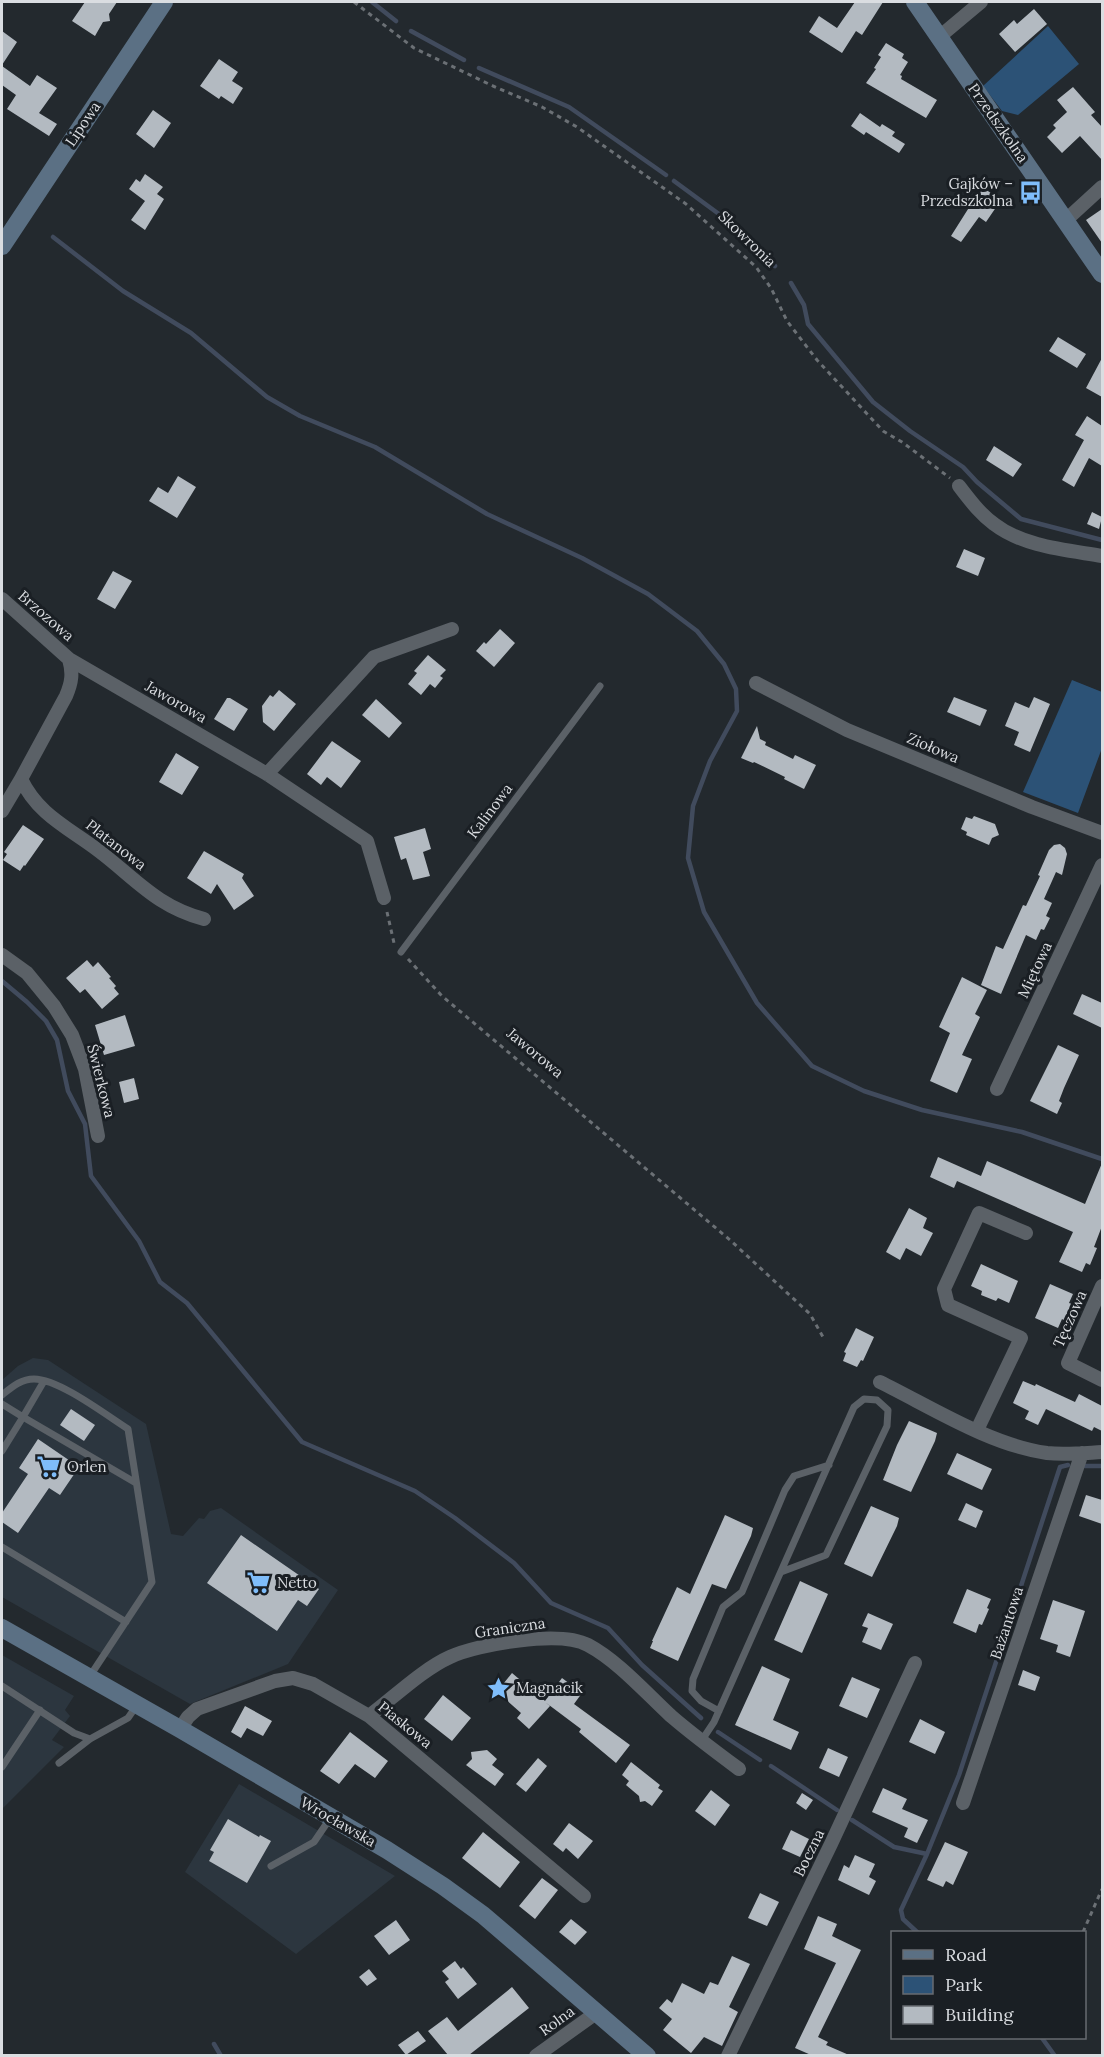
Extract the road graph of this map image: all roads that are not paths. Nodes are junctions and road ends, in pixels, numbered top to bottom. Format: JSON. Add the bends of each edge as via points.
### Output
{"nodes":[{"id":1,"x":164,"y":2,"type":"edge"},
{"id":2,"x":915,"y":2,"type":"edge"},
{"id":3,"x":981,"y":2,"type":"edge"},
{"id":4,"x":938,"y":38,"type":"junction"},
{"id":5,"x":1102,"y":187,"type":"edge"},
{"id":6,"x":1066,"y":220,"type":"junction"},
{"id":7,"x":2,"y":246,"type":"edge"},
{"id":8,"x":1102,"y":274,"type":"edge"},
{"id":9,"x":959,"y":486,"type":"road end"},
{"id":10,"x":1102,"y":556,"type":"edge"},
{"id":11,"x":2,"y":599,"type":"edge"},
{"id":12,"x":452,"y":629,"type":"dead end"},
{"id":13,"x":69,"y":658,"type":"junction"},
{"id":14,"x":756,"y":682,"type":"dead end"},
{"id":15,"x":600,"y":686,"type":"dead end"},
{"id":16,"x":267,"y":774,"type":"junction"},
{"id":17,"x":21,"y":779,"type":"junction"},
{"id":18,"x":2,"y":811,"type":"edge"},
{"id":19,"x":1102,"y":832,"type":"edge"},
{"id":20,"x":1102,"y":865,"type":"edge"},
{"id":21,"x":384,"y":898,"type":"road end"},
{"id":22,"x":204,"y":918,"type":"dead end"},
{"id":23,"x":401,"y":952,"type":"road end"},
{"id":24,"x":2,"y":955,"type":"edge"},
{"id":25,"x":996,"y":1089,"type":"dead end"},
{"id":26,"x":98,"y":1136,"type":"dead end"},
{"id":27,"x":1026,"y":1233,"type":"dead end"},
{"id":28,"x":1102,"y":1286,"type":"edge"},
{"id":29,"x":1102,"y":1380,"type":"edge"},
{"id":30,"x":45,"y":1381,"type":"junction"},
{"id":31,"x":880,"y":1382,"type":"dead end"},
{"id":32,"x":2,"y":1395,"type":"edge"},
{"id":33,"x":2,"y":1404,"type":"edge"},
{"id":34,"x":23,"y":1417,"type":"junction"},
{"id":35,"x":978,"y":1430,"type":"junction"},
{"id":36,"x":2,"y":1451,"type":"edge"},
{"id":37,"x":1102,"y":1452,"type":"edge"},
{"id":38,"x":1082,"y":1453,"type":"junction"},
{"id":39,"x":829,"y":1465,"type":"junction"},
{"id":40,"x":136,"y":1483,"type":"junction"},
{"id":41,"x":2,"y":1547,"type":"edge"},
{"id":42,"x":781,"y":1572,"type":"junction"},
{"id":43,"x":126,"y":1622,"type":"junction"},
{"id":44,"x":2,"y":1628,"type":"edge"},
{"id":45,"x":915,"y":1663,"type":"dead end"},
{"id":46,"x":88,"y":1678,"type":"junction"},
{"id":47,"x":2,"y":1686,"type":"edge"},
{"id":48,"x":137,"y":1705,"type":"junction"},
{"id":49,"x":40,"y":1710,"type":"junction"},
{"id":50,"x":719,"y":1711,"type":"junction"},
{"id":51,"x":369,"y":1716,"type":"junction"},
{"id":52,"x":180,"y":1729,"type":"junction"},
{"id":53,"x":90,"y":1739,"type":"junction"},
{"id":54,"x":702,"y":1740,"type":"junction"},
{"id":55,"x":59,"y":1762,"type":"dead end"},
{"id":56,"x":2,"y":1767,"type":"edge"},
{"id":57,"x":739,"y":1769,"type":"dead end"},
{"id":58,"x":963,"y":1803,"type":"dead end"},
{"id":59,"x":331,"y":1817,"type":"junction"},
{"id":60,"x":271,"y":1866,"type":"dead end"},
{"id":61,"x":584,"y":1896,"type":"dead end"},
{"id":62,"x":596,"y":2013,"type":"junction"},
{"id":63,"x":536,"y":2055,"type":"edge"},
{"id":64,"x":647,"y":2055,"type":"edge"},
{"id":65,"x":728,"y":2055,"type":"edge"}],
"edges":[{"from":1,"to":7,"type":"main road","name":"Lipowa"},
{"from":2,"to":4,"type":"main road","name":"Przedszkolna"},
{"from":3,"to":4,"type":"street"},
{"from":4,"to":6,"type":"main road","name":"Przedszkolna"},
{"from":5,"to":6,"type":"street"},
{"from":6,"to":8,"type":"main road","name":"Przedszkolna"},
{"from":9,"to":10,"type":"street","via":[[995,525],[1013,536]]},
{"from":11,"to":13,"type":"street","name":"Brzozowa"},
{"from":12,"to":16,"type":"street","via":[[374,657]]},
{"from":13,"to":16,"type":"street","name":"Jaworowa"},
{"from":13,"to":17,"type":"street","via":[[72,682]]},
{"from":14,"to":19,"type":"street","name":"Ziołowa","via":[[847,730]]},
{"from":15,"to":23,"type":"lane","name":"Kalinowa"},
{"from":16,"to":21,"type":"street","name":"Jaworowa","via":[[367,842]]},
{"from":17,"to":18,"type":"street"},
{"from":17,"to":22,"type":"street","name":"Platanowa","via":[[44,812],[100,851],[153,896],[174,909]]},
{"from":20,"to":25,"type":"street","name":"Miętowa"},
{"from":24,"to":26,"type":"street","name":"Świerkowa","via":[[27,973],[72,1035],[85,1069]]},
{"from":27,"to":35,"type":"street","via":[[978,1213],[944,1289],[948,1305],[1022,1338]]},
{"from":28,"to":29,"type":"street","name":"Tęczowa","via":[[1068,1363]]},
{"from":30,"to":32,"type":"lane","via":[[17,1383]]},
{"from":30,"to":34,"type":"lane"},
{"from":30,"to":40,"type":"lane","via":[[58,1384],[128,1429]]},
{"from":31,"to":35,"type":"street"},
{"from":33,"to":34,"type":"lane"},
{"from":34,"to":36,"type":"lane"},
{"from":34,"to":40,"type":"lane"},
{"from":35,"to":38,"type":"street","via":[[1013,1445],[1047,1453]]},
{"from":37,"to":38,"type":"street"},
{"from":38,"to":58,"type":"street","name":"Bażantowa"},
{"from":39,"to":42,"type":"lane"},
{"from":39,"to":42,"type":"lane","via":[[854,1407],[864,1399],[877,1400],[888,1410],[887,1426],[826,1555]]},
{"from":39,"to":50,"type":"lane","via":[[794,1476],[742,1592],[723,1607],[693,1679],[692,1691]]},
{"from":40,"to":43,"type":"lane","via":[[152,1582]]},
{"from":41,"to":43,"type":"lane"},
{"from":42,"to":50,"type":"lane"},
{"from":43,"to":46,"type":"lane"},
{"from":44,"to":46,"type":"main road","name":"Wrocławska"},
{"from":45,"to":65,"type":"street","name":"Boczna"},
{"from":46,"to":48,"type":"main road","name":"Wrocławska"},
{"from":47,"to":49,"type":"lane"},
{"from":48,"to":52,"type":"main road","name":"Wrocławska"},
{"from":48,"to":53,"type":"lane","via":[[128,1718]]},
{"from":49,"to":53,"type":"lane"},
{"from":49,"to":56,"type":"lane"},
{"from":50,"to":54,"type":"lane"},
{"from":51,"to":52,"type":"street","name":"Piaskowa","via":[[313,1684],[293,1678],[197,1709]]},
{"from":51,"to":54,"type":"street","name":"Graniczna","via":[[449,1657],[512,1643],[569,1639],[587,1644],[603,1655]]},
{"from":51,"to":61,"type":"street","name":"Piaskowa"},
{"from":52,"to":59,"type":"main road","name":"Wrocławska"},
{"from":53,"to":55,"type":"lane"},
{"from":54,"to":57,"type":"street","name":"Graniczna"},
{"from":59,"to":60,"type":"lane","via":[[314,1842]]},
{"from":59,"to":62,"type":"main road","name":"Wrocławska","via":[[483,1915]]},
{"from":62,"to":63,"type":"street","name":"Rolna"},
{"from":62,"to":64,"type":"main road","name":"Wrocławska"}]}
